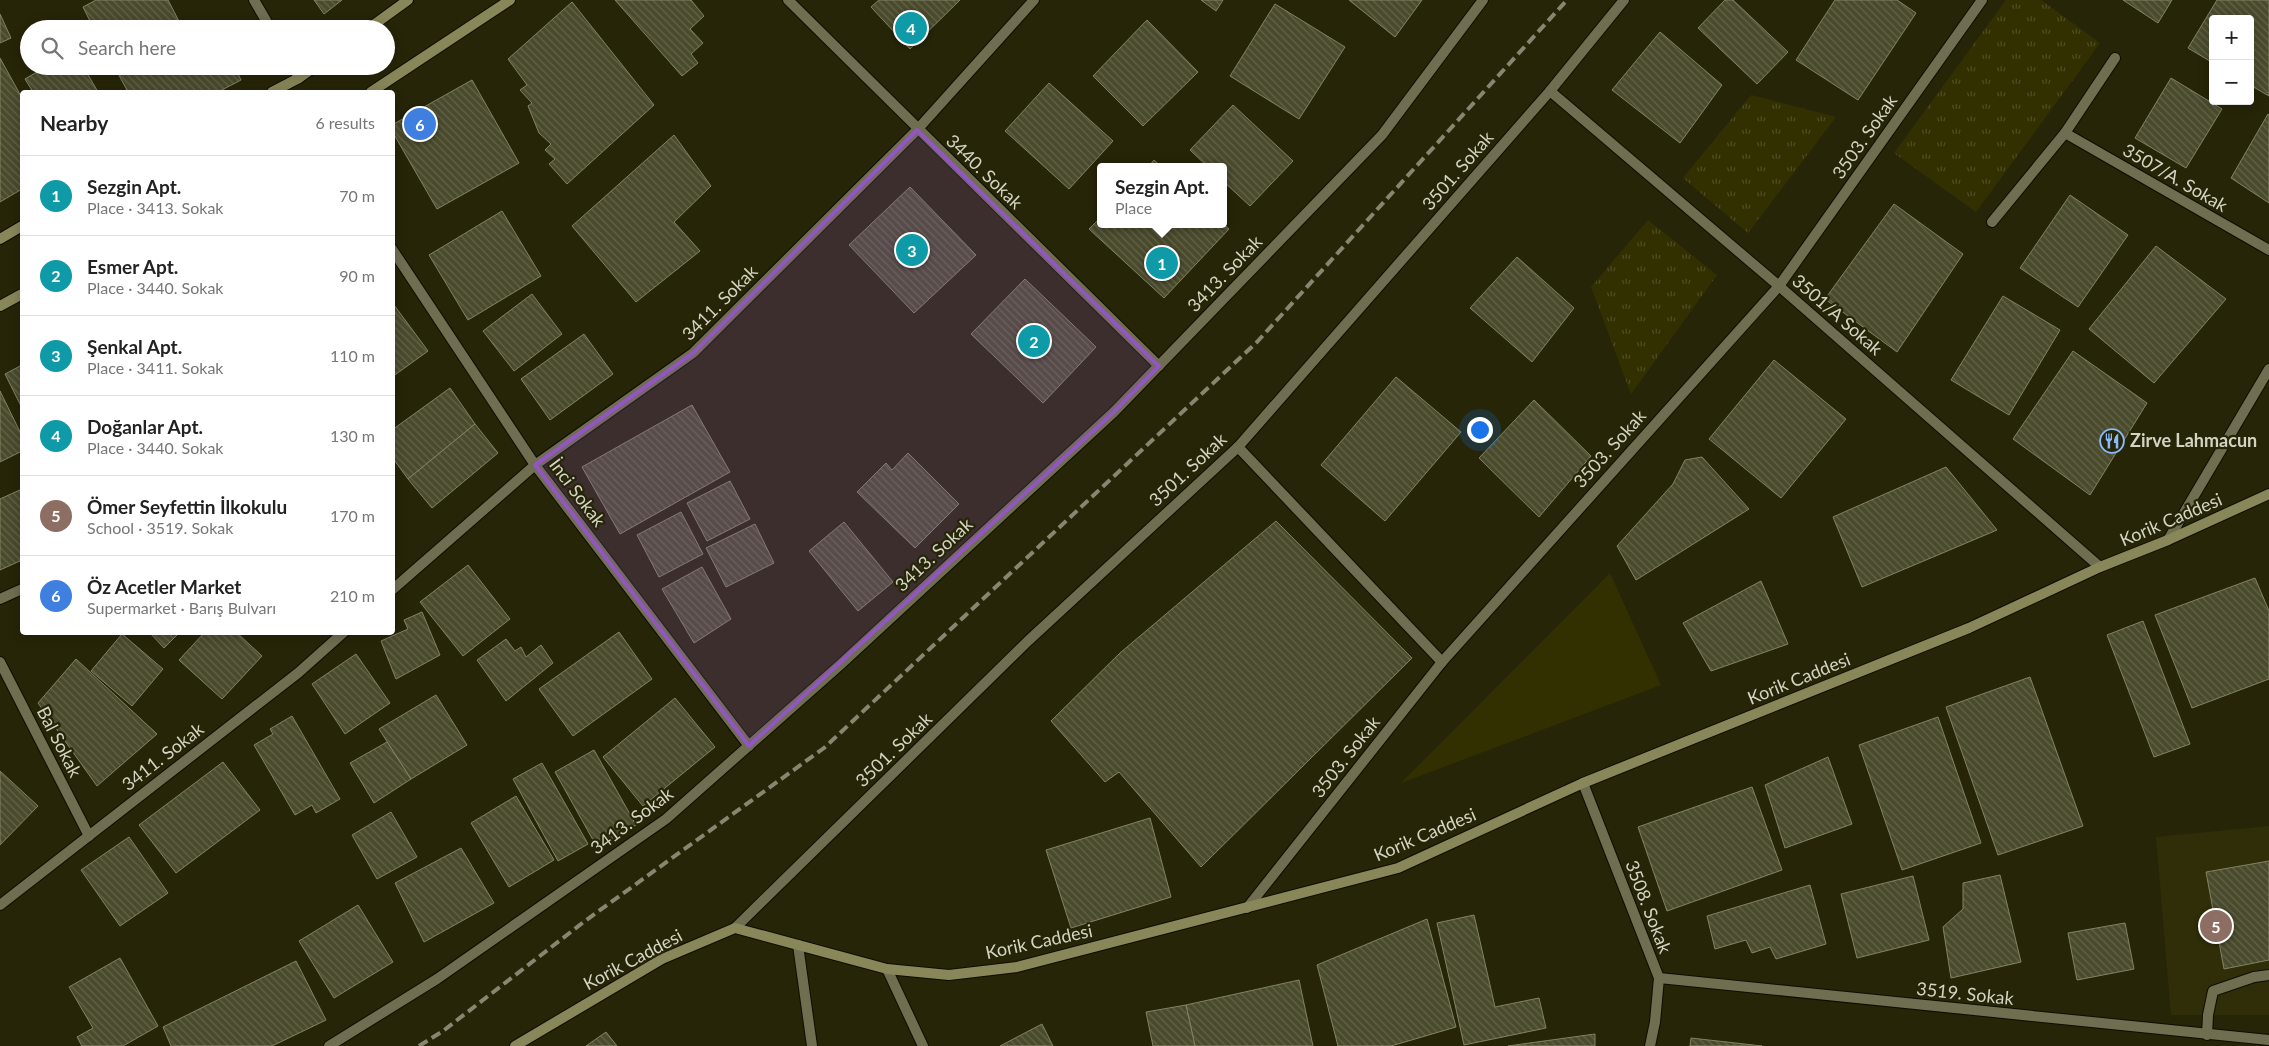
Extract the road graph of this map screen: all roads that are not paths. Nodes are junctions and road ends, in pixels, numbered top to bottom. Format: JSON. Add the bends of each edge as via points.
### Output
{"nodes":[{"id":1,"x":254,"y":0,"type":"edge"},
{"id":2,"x":408,"y":0,"type":"edge"},
{"id":3,"x":510,"y":0,"type":"edge"},
{"id":4,"x":788,"y":0,"type":"edge"},
{"id":5,"x":1034,"y":0,"type":"edge"},
{"id":6,"x":1482,"y":0,"type":"edge"},
{"id":7,"x":1624,"y":0,"type":"edge"},
{"id":8,"x":1982,"y":0,"type":"edge"},
{"id":9,"x":266,"y":20,"type":"edge"},
{"id":10,"x":380,"y":20,"type":"edge"},
{"id":11,"x":2115,"y":58,"type":"dead end"},
{"id":12,"x":298,"y":75,"type":"edge"},
{"id":13,"x":303,"y":75,"type":"edge"},
{"id":14,"x":299,"y":78,"type":"junction"},
{"id":15,"x":276,"y":90,"type":"edge"},
{"id":16,"x":373,"y":90,"type":"edge"},
{"id":17,"x":1550,"y":91,"type":"junction"},
{"id":18,"x":917,"y":130,"type":"junction"},
{"id":19,"x":2065,"y":133,"type":"junction"},
{"id":20,"x":1992,"y":222,"type":"dead end"},
{"id":21,"x":20,"y":227,"type":"edge"},
{"id":22,"x":0,"y":239,"type":"edge"},
{"id":23,"x":2269,"y":250,"type":"edge"},
{"id":24,"x":395,"y":254,"type":"edge"},
{"id":25,"x":1779,"y":286,"type":"junction"},
{"id":26,"x":20,"y":295,"type":"edge"},
{"id":27,"x":0,"y":306,"type":"edge"},
{"id":28,"x":1159,"y":366,"type":"junction"},
{"id":29,"x":2269,"y":369,"type":"edge"},
{"id":30,"x":1238,"y":447,"type":"junction"},
{"id":31,"x":535,"y":465,"type":"junction"},
{"id":32,"x":2269,"y":494,"type":"edge"},
{"id":33,"x":2168,"y":540,"type":"junction"},
{"id":34,"x":2100,"y":567,"type":"junction"},
{"id":35,"x":395,"y":587,"type":"edge"},
{"id":36,"x":20,"y":590,"type":"edge"},
{"id":37,"x":0,"y":599,"type":"edge"},
{"id":38,"x":341,"y":635,"type":"edge"},
{"id":39,"x":0,"y":662,"type":"edge"},
{"id":40,"x":1442,"y":662,"type":"junction"},
{"id":41,"x":749,"y":746,"type":"junction"},
{"id":42,"x":1583,"y":783,"type":"junction"},
{"id":43,"x":89,"y":836,"type":"junction"},
{"id":44,"x":0,"y":905,"type":"edge"},
{"id":45,"x":1247,"y":908,"type":"junction"},
{"id":46,"x":735,"y":928,"type":"junction"},
{"id":47,"x":798,"y":945,"type":"junction"},
{"id":48,"x":887,"y":969,"type":"junction"},
{"id":49,"x":2269,"y":975,"type":"edge"},
{"id":50,"x":1659,"y":978,"type":"junction"},
{"id":51,"x":2207,"y":1035,"type":"junction"},
{"id":52,"x":2269,"y":1040,"type":"edge"},
{"id":53,"x":328,"y":1046,"type":"edge"},
{"id":54,"x":515,"y":1046,"type":"edge"},
{"id":55,"x":812,"y":1046,"type":"edge"},
{"id":56,"x":923,"y":1046,"type":"edge"},
{"id":57,"x":1650,"y":1046,"type":"edge"}],
"edges":[{"from":1,"to":9,"type":"street"},
{"from":2,"to":10,"type":"main road"},
{"from":3,"to":16,"type":"main road"},
{"from":4,"to":18,"type":"street","name":"3440. Sokak"},
{"from":5,"to":18,"type":"street","name":"3411. Sokak"},
{"from":6,"to":28,"type":"street","name":"3413. Sokak","via":[[1382,135]]},
{"from":7,"to":17,"type":"street","name":"3501. Sokak"},
{"from":8,"to":25,"type":"street","name":"3503. Sokak"},
{"from":11,"to":19,"type":"street"},
{"from":12,"to":14,"type":"street"},
{"from":13,"to":14,"type":"main road"},
{"from":14,"to":15,"type":"main road"},
{"from":17,"to":25,"type":"street","name":"3501/A Sokak"},
{"from":17,"to":30,"type":"street","name":"3501. Sokak"},
{"from":18,"to":28,"type":"street","name":"3440. Sokak"},
{"from":18,"to":31,"type":"street","name":"3411. Sokak","via":[[693,353]]},
{"from":19,"to":20,"type":"street"},
{"from":19,"to":23,"type":"street","name":"3507/A. Sokak"},
{"from":21,"to":22,"type":"main road"},
{"from":24,"to":31,"type":"street","name":"İnci Sokak"},
{"from":25,"to":34,"type":"street","name":"3501/A Sokak"},
{"from":25,"to":40,"type":"street","name":"3503. Sokak"},
{"from":26,"to":27,"type":"main road"},
{"from":28,"to":41,"type":"street","name":"3413. Sokak","via":[[1114,412]]},
{"from":29,"to":33,"type":"street"},
{"from":30,"to":40,"type":"street"},
{"from":30,"to":46,"type":"street","name":"3501. Sokak","via":[[1028,641]]},
{"from":31,"to":35,"type":"street","name":"3411. Sokak"},
{"from":31,"to":41,"type":"street","name":"İnci Sokak"},
{"from":32,"to":33,"type":"main road","name":"Korik Caddesi"},
{"from":33,"to":34,"type":"main road","name":"Korik Caddesi"},
{"from":34,"to":42,"type":"main road","name":"Korik Caddesi","via":[[1968,628]]},
{"from":36,"to":37,"type":"street"},
{"from":38,"to":43,"type":"street","name":"3411. Sokak","via":[[298,673]]},
{"from":39,"to":43,"type":"street","name":"Bal Sokak"},
{"from":40,"to":45,"type":"street","name":"3503. Sokak"},
{"from":41,"to":53,"type":"street","name":"3413. Sokak","via":[[666,819],[437,979]]},
{"from":42,"to":45,"type":"main road","name":"Korik Caddesi","via":[[1398,868]]},
{"from":42,"to":50,"type":"street","name":"3508. Sokak"},
{"from":43,"to":44,"type":"street","name":"3411. Sokak"},
{"from":45,"to":48,"type":"main road","name":"Korik Caddesi","via":[[1017,967],[949,975]]},
{"from":46,"to":47,"type":"main road","name":"Korik Caddesi"},
{"from":46,"to":54,"type":"main road","name":"Korik Caddesi","via":[[662,959]]},
{"from":47,"to":48,"type":"main road","name":"Korik Caddesi"},
{"from":47,"to":55,"type":"street"},
{"from":48,"to":56,"type":"street"},
{"from":49,"to":51,"type":"street","via":[[2213,991]]},
{"from":50,"to":51,"type":"street","name":"3519. Sokak"},
{"from":50,"to":57,"type":"street","name":"3508. Sokak"},
{"from":51,"to":52,"type":"street","name":"3519. Sokak"}]}
